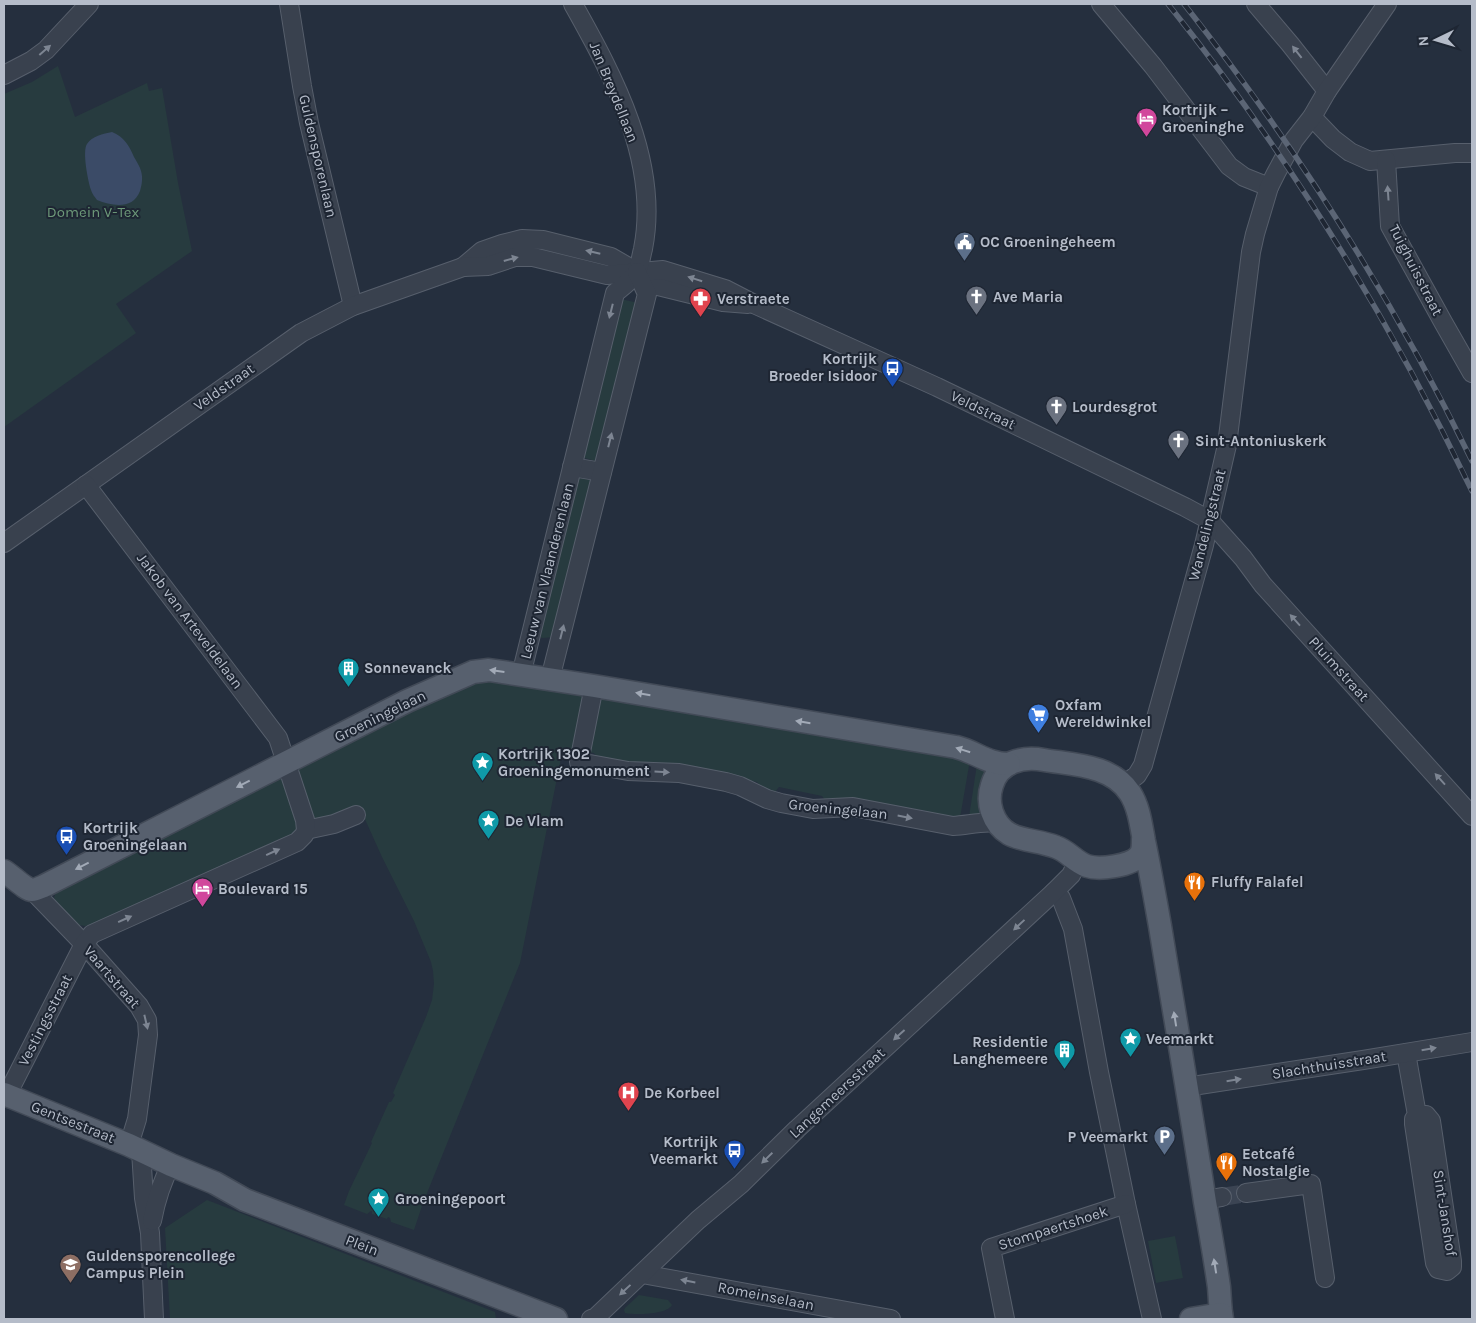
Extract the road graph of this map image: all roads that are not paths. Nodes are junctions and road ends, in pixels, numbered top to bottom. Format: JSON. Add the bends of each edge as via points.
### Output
{"nodes":[{"id":1,"x":89,"y":4,"type":"edge"},
{"id":2,"x":289,"y":4,"type":"edge"},
{"id":3,"x":573,"y":4,"type":"edge"},
{"id":4,"x":1100,"y":4,"type":"edge"},
{"id":5,"x":1256,"y":4,"type":"edge"},
{"id":6,"x":1387,"y":4,"type":"edge"},
{"id":7,"x":4,"y":75,"type":"edge"},
{"id":8,"x":1327,"y":91,"type":"junction"},
{"id":9,"x":1312,"y":116,"type":"junction"},
{"id":10,"x":1472,"y":153,"type":"edge"},
{"id":11,"x":1386,"y":160,"type":"junction"},
{"id":12,"x":1269,"y":187,"type":"junction"},
{"id":13,"x":637,"y":272,"type":"junction"},
{"id":14,"x":353,"y":306,"type":"junction"},
{"id":15,"x":1472,"y":373,"type":"edge"},
{"id":16,"x":572,"y":467,"type":"junction"},
{"id":17,"x":602,"y":472,"type":"junction"},
{"id":18,"x":86,"y":485,"type":"junction"},
{"id":19,"x":1209,"y":520,"type":"junction"},
{"id":20,"x":4,"y":543,"type":"edge"},
{"id":21,"x":521,"y":675,"type":"junction"},
{"id":22,"x":550,"y":679,"type":"junction"},
{"id":23,"x":594,"y":686,"type":"junction"},
{"id":24,"x":286,"y":762,"type":"junction"},
{"id":25,"x":1009,"y":764,"type":"junction"},
{"id":26,"x":1121,"y":782,"type":"junction"},
{"id":27,"x":356,"y":815,"type":"dead end"},
{"id":28,"x":1472,"y":816,"type":"edge"},
{"id":29,"x":997,"y":824,"type":"junction"},
{"id":30,"x":306,"y":830,"type":"junction"},
{"id":31,"x":1143,"y":839,"type":"junction"},
{"id":32,"x":1078,"y":861,"type":"junction"},
{"id":33,"x":4,"y":871,"type":"edge"},
{"id":34,"x":32,"y":890,"type":"junction"},
{"id":35,"x":1054,"y":892,"type":"junction"},
{"id":36,"x":84,"y":944,"type":"junction"},
{"id":37,"x":1472,"y":1042,"type":"edge"},
{"id":38,"x":1406,"y":1053,"type":"junction"},
{"id":39,"x":1186,"y":1088,"type":"junction"},
{"id":40,"x":5,"y":1095,"type":"edge"},
{"id":41,"x":1417,"y":1115,"type":"junction"},
{"id":42,"x":135,"y":1148,"type":"junction"},
{"id":43,"x":171,"y":1165,"type":"junction"},
{"id":44,"x":1246,"y":1193,"type":"tunnel mouth"},
{"id":45,"x":1126,"y":1204,"type":"junction"},
{"id":46,"x":150,"y":1234,"type":"junction"},
{"id":47,"x":642,"y":1274,"type":"junction"},
{"id":48,"x":1325,"y":1278,"type":"dead end"},
{"id":49,"x":1221,"y":1317,"type":"edge"},
{"id":50,"x":154,"y":1319,"type":"edge"},
{"id":51,"x":556,"y":1319,"type":"edge"},
{"id":52,"x":591,"y":1319,"type":"edge"},
{"id":53,"x":890,"y":1319,"type":"edge"},
{"id":54,"x":1005,"y":1319,"type":"edge"},
{"id":55,"x":1152,"y":1319,"type":"edge"},
{"id":56,"x":1191,"y":1319,"type":"edge"}],
"edges":[{"from":7,"to":1,"type":"street","one_way":true,"via":[[46,50]]},
{"from":2,"to":14,"type":"street","name":"Guldensporenlaan","via":[[302,86]]},
{"from":3,"to":13,"type":"street","name":"Jan Breydellaan","via":[[625,111],[644,176],[646,237]]},
{"from":4,"to":12,"type":"street","via":[[1153,66],[1229,166],[1244,177]]},
{"from":8,"to":5,"type":"street","one_way":true},
{"from":6,"to":8,"type":"street","name":"Wandelingstraat"},
{"from":8,"to":9,"type":"street","name":"Wandelingstraat"},
{"from":9,"to":11,"type":"street","via":[[1350,152],[1370,161]]},
{"from":9,"to":12,"type":"street","name":"Wandelingstraat","via":[[1294,140]]},
{"from":10,"to":11,"type":"street"},
{"from":15,"to":11,"type":"street","name":"Tuighuisstraat","one_way":true,"via":[[1390,226]]},
{"from":12,"to":19,"type":"street","name":"Wandelingstraat","via":[[1251,252],[1226,445]]},
{"from":13,"to":14,"type":"street","name":"Veldstraat","via":[[607,276],[532,257],[515,257],[488,266],[463,267]]},
{"from":13,"to":16,"type":"street","name":"Leeuw van Vlaanderenlaan","one_way":true,"via":[[616,294]]},
{"from":17,"to":13,"type":"street","name":"Leeuw van Vlaanderenlaan","one_way":true,"via":[[648,294]]},
{"from":13,"to":19,"type":"street","name":"Veldstraat","via":[[663,270],[725,288]]},
{"from":14,"to":18,"type":"street","name":"Veldstraat","via":[[301,333]]},
{"from":16,"to":17,"type":"street","name":"Leeuw van Vlaanderenlaan"},
{"from":16,"to":21,"type":"street","name":"Leeuw van Vlaanderenlaan"},
{"from":22,"to":17,"type":"street","name":"Leeuw van Vlaanderenlaan","one_way":true},
{"from":18,"to":20,"type":"street","name":"Veldstraat"},
{"from":18,"to":24,"type":"street","name":"Jakob van Arteveldelaan","via":[[278,738]]},
{"from":19,"to":26,"type":"street","name":"Wandelingstraat","via":[[1143,765],[1137,775]]},
{"from":28,"to":19,"type":"street","name":"Pluimstraat","one_way":true,"via":[[1263,585]]},
{"from":21,"to":22,"type":"main road","name":"Groeningelaan"},
{"from":21,"to":24,"type":"main road","name":"Groeningelaan","one_way":true,"via":[[489,670],[473,672],[407,700]]},
{"from":22,"to":23,"type":"main road","name":"Groeningelaan"},
{"from":25,"to":23,"type":"main road","name":"Groeningelaan","one_way":true,"via":[[991,762],[956,747]]},
{"from":23,"to":29,"type":"street","name":"Groeningelaan","one_way":true,"via":[[579,762],[726,782],[767,799],[813,809],[853,807],[954,826],[982,822]]},
{"from":24,"to":30,"type":"street"},
{"from":24,"to":34,"type":"main road","name":"Groeningelaan","one_way":true},
{"from":25,"to":26,"type":"main road","name":"Groeningelaan","via":[[1036,758],[1094,769]]},
{"from":25,"to":29,"type":"main road","via":[[994,778],[990,794]]},
{"from":26,"to":31,"type":"main road","via":[[1134,801]]},
{"from":27,"to":30,"type":"street"},
{"from":29,"to":32,"type":"main road","via":[[1016,838],[1058,847]]},
{"from":36,"to":30,"type":"street","one_way":true,"via":[[92,934],[297,842]]},
{"from":31,"to":32,"type":"main road","via":[[1140,856],[1130,863],[1100,868]]},
{"from":39,"to":31,"type":"main road","one_way":true},
{"from":32,"to":35,"type":"street","name":"Langemeersstraat","via":[[1071,875]]},
{"from":33,"to":34,"type":"main road","name":"Vaartstraat"},
{"from":34,"to":36,"type":"street","name":"Vaartstraat"},
{"from":35,"to":45,"type":"street","via":[[1061,898],[1073,929]]},
{"from":35,"to":47,"type":"street","name":"Langemeersstraat","one_way":true},
{"from":36,"to":40,"type":"street","name":"Vestingsstraat"},
{"from":36,"to":42,"type":"street","name":"Vaartstraat","one_way":true,"via":[[139,1006],[147,1020]]},
{"from":38,"to":37,"type":"street","name":"Slachthuisstraat","one_way":true},
{"from":39,"to":38,"type":"street","name":"Slachthuisstraat","one_way":true},
{"from":38,"to":41,"type":"street","name":"Sint-Janshof"},
{"from":49,"to":39,"type":"main road","one_way":true,"via":[[1213,1198]]},
{"from":40,"to":42,"type":"main road","name":"Gentsestraat"},
{"from":41,"to":41,"type":"street","name":"Sint-Janshof","via":[[1414,1124],[1435,1263],[1440,1270],[1447,1271],[1452,1267],[1452,1261],[1431,1121],[1426,1115]]},
{"from":42,"to":43,"type":"main road","name":"Plein"},
{"from":42,"to":46,"type":"street"},
{"from":43,"to":46,"type":"street","via":[[157,1195]]},
{"from":43,"to":51,"type":"main road","name":"Plein","via":[[215,1183],[245,1200]]},
{"from":44,"to":48,"type":"street","via":[[1311,1184]]},
{"from":45,"to":54,"type":"street","name":"Stompaertshoek","via":[[991,1248]]},
{"from":45,"to":55,"type":"street"},
{"from":46,"to":50,"type":"street"},
{"from":47,"to":52,"type":"street","name":"Langemeersstraat","one_way":true},
{"from":53,"to":47,"type":"street","name":"Romeinselaan","one_way":true},
{"from":49,"to":56,"type":"main road"}]}
